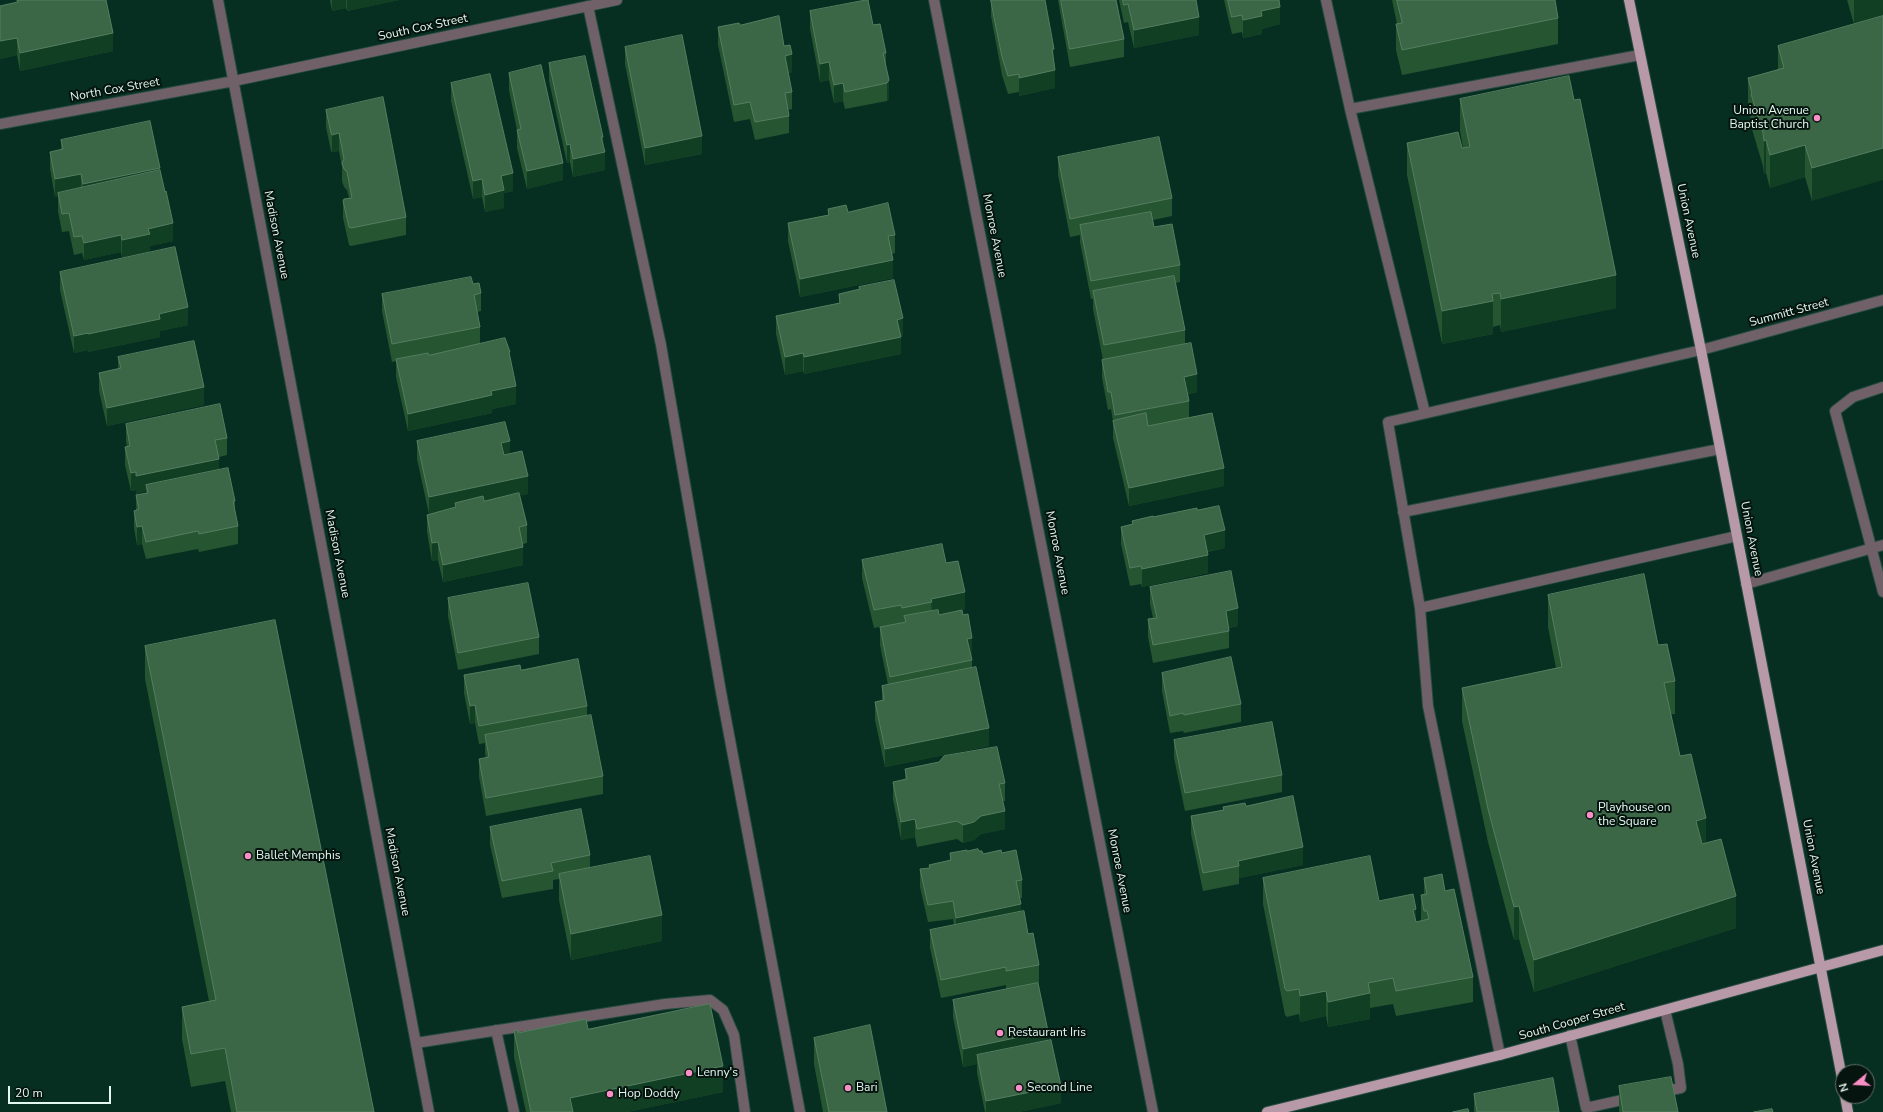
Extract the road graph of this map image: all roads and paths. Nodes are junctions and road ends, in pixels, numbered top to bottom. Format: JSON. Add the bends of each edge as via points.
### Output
{"nodes":[{"id":1,"x":218,"y":0,"type":"edge"},
{"id":2,"x":617,"y":0,"type":"edge"},
{"id":3,"x":934,"y":0,"type":"edge"},
{"id":4,"x":1326,"y":0,"type":"edge"},
{"id":5,"x":1629,"y":0,"type":"edge"},
{"id":6,"x":584,"y":4,"type":"edge"},
{"id":7,"x":1640,"y":55,"type":"junction"},
{"id":8,"x":234,"y":81,"type":"junction"},
{"id":9,"x":1350,"y":109,"type":"junction"},
{"id":10,"x":0,"y":124,"type":"edge"},
{"id":11,"x":1883,"y":300,"type":"edge"},
{"id":12,"x":1701,"y":350,"type":"junction"},
{"id":13,"x":1883,"y":387,"type":"edge"},
{"id":14,"x":1425,"y":413,"type":"junction"},
{"id":15,"x":1720,"y":449,"type":"junction"},
{"id":16,"x":1403,"y":512,"type":"junction"},
{"id":17,"x":1737,"y":536,"type":"junction"},
{"id":18,"x":1883,"y":545,"type":"edge"},
{"id":19,"x":1870,"y":548,"type":"junction"},
{"id":20,"x":1746,"y":584,"type":"junction"},
{"id":21,"x":1883,"y":592,"type":"edge"},
{"id":22,"x":1420,"y":608,"type":"junction"},
{"id":23,"x":1883,"y":950,"type":"edge"},
{"id":24,"x":1821,"y":967,"type":"junction"},
{"id":25,"x":1664,"y":1010,"type":"junction"},
{"id":26,"x":496,"y":1030,"type":"junction"},
{"id":27,"x":1570,"y":1035,"type":"junction"},
{"id":28,"x":416,"y":1043,"type":"junction"},
{"id":29,"x":1500,"y":1056,"type":"junction"},
{"id":30,"x":1839,"y":1064,"type":"edge"},
{"id":31,"x":1284,"y":1110,"type":"edge"},
{"id":32,"x":1587,"y":1110,"type":"edge"},
{"id":33,"x":429,"y":1112,"type":"edge"},
{"id":34,"x":514,"y":1112,"type":"edge"},
{"id":35,"x":745,"y":1112,"type":"edge"},
{"id":36,"x":800,"y":1112,"type":"edge"},
{"id":37,"x":1153,"y":1112,"type":"edge"},
{"id":38,"x":1267,"y":1112,"type":"edge"}],
"edges":[{"from":1,"to":8,"type":"street","name":"Madison Avenue"},
{"from":2,"to":6,"type":"street","name":"South Cox Street"},
{"from":3,"to":37,"type":"street","name":"Monroe Avenue"},
{"from":4,"to":9,"type":"street"},
{"from":5,"to":7,"type":"main road","name":"Union Avenue"},
{"from":6,"to":8,"type":"street","name":"South Cox Street"},
{"from":6,"to":36,"type":"street","via":[[661,345],[721,692]]},
{"from":7,"to":9,"type":"street"},
{"from":7,"to":12,"type":"main road","name":"Union Avenue"},
{"from":8,"to":10,"type":"street","name":"North Cox Street"},
{"from":8,"to":28,"type":"street","name":"Madison Avenue"},
{"from":9,"to":14,"type":"street"},
{"from":11,"to":12,"type":"street","name":"Summitt Street"},
{"from":12,"to":14,"type":"street","name":"Summitt Street"},
{"from":12,"to":15,"type":"main road","name":"Union Avenue"},
{"from":13,"to":19,"type":"street","via":[[1853,397],[1835,411]]},
{"from":14,"to":16,"type":"street","name":"Summitt Street","via":[[1388,422]]},
{"from":15,"to":16,"type":"street"},
{"from":15,"to":17,"type":"main road","name":"Union Avenue"},
{"from":16,"to":22,"type":"street"},
{"from":17,"to":20,"type":"main road","name":"Union Avenue"},
{"from":17,"to":22,"type":"street"},
{"from":18,"to":19,"type":"street"},
{"from":19,"to":20,"type":"street"},
{"from":19,"to":21,"type":"street"},
{"from":20,"to":24,"type":"main road","name":"Union Avenue"},
{"from":22,"to":29,"type":"street","via":[[1428,706]]},
{"from":23,"to":24,"type":"main road","name":"South Cooper Street"},
{"from":24,"to":25,"type":"main road","name":"South Cooper Street"},
{"from":24,"to":30,"type":"main road","name":"Union Avenue"},
{"from":25,"to":27,"type":"main road","name":"South Cooper Street"},
{"from":25,"to":32,"type":"street","via":[[1678,1064],[1681,1088]]},
{"from":26,"to":28,"type":"street"},
{"from":26,"to":34,"type":"street"},
{"from":26,"to":35,"type":"street","via":[[665,1004],[710,1000],[723,1010],[734,1034]]},
{"from":27,"to":29,"type":"main road","name":"South Cooper Street"},
{"from":27,"to":32,"type":"street"},
{"from":28,"to":33,"type":"street","name":"Madison Avenue"},
{"from":29,"to":31,"type":"main road","name":"South Cooper Street"},
{"from":31,"to":38,"type":"main road","name":"South Cooper Street"}]}
